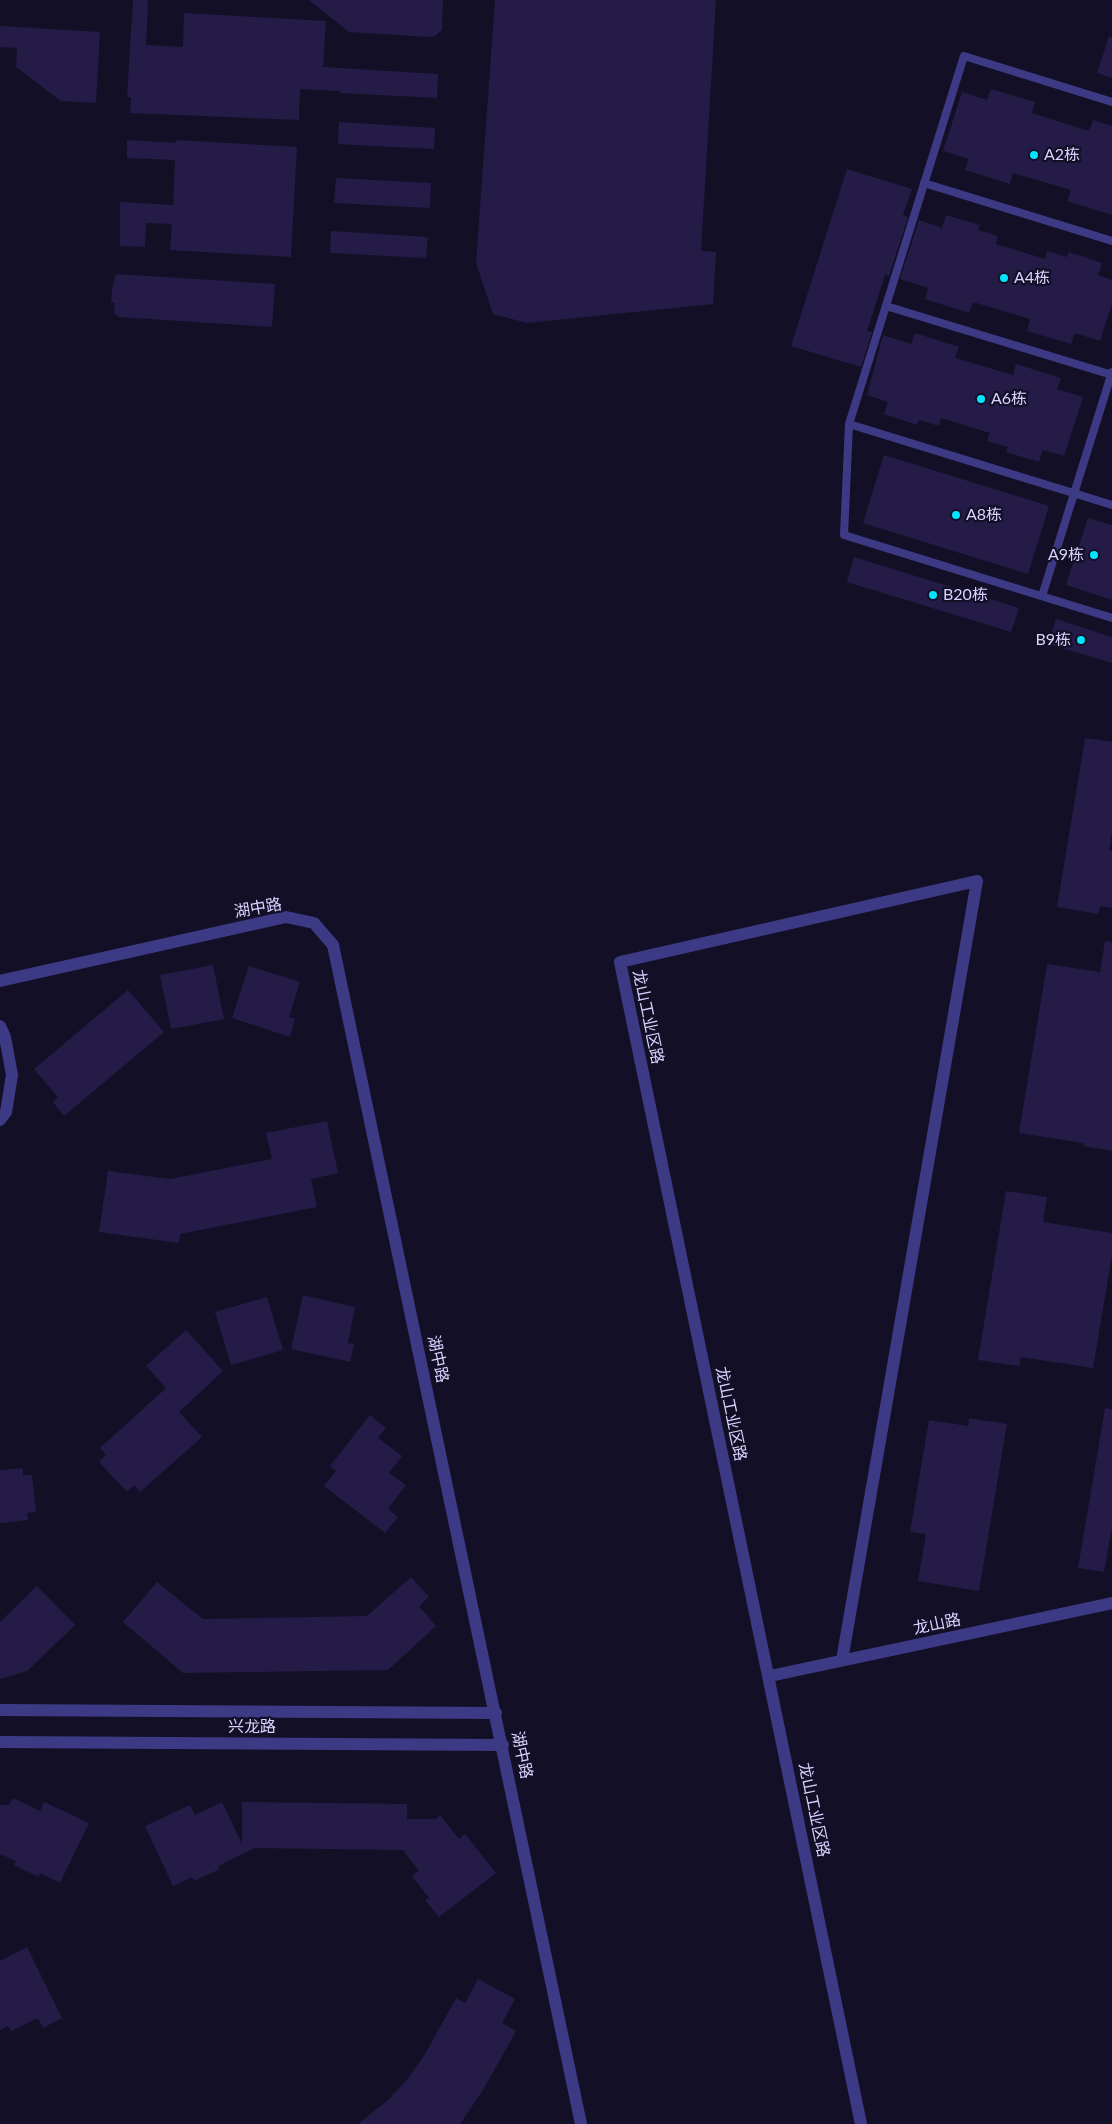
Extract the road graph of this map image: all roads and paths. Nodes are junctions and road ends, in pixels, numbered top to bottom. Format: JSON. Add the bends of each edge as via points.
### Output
{"nodes":[{"id":1,"x":1112,"y":102,"type":"edge"},
{"id":2,"x":924,"y":183,"type":"junction"},
{"id":3,"x":1112,"y":241,"type":"edge"},
{"id":4,"x":886,"y":306,"type":"junction"},
{"id":5,"x":1112,"y":374,"type":"edge"},
{"id":6,"x":848,"y":424,"type":"junction"},
{"id":7,"x":1074,"y":494,"type":"junction"},
{"id":8,"x":1112,"y":505,"type":"edge"},
{"id":9,"x":1042,"y":596,"type":"junction"},
{"id":10,"x":1112,"y":618,"type":"edge"},
{"id":11,"x":0,"y":982,"type":"edge"},
{"id":12,"x":0,"y":1026,"type":"edge"},
{"id":13,"x":0,"y":1120,"type":"edge"},
{"id":14,"x":1112,"y":1603,"type":"edge"},
{"id":15,"x":842,"y":1660,"type":"junction"},
{"id":16,"x":770,"y":1676,"type":"junction"},
{"id":17,"x":0,"y":1710,"type":"edge"},
{"id":18,"x":496,"y":1713,"type":"junction"},
{"id":19,"x":0,"y":1742,"type":"edge"},
{"id":20,"x":503,"y":1745,"type":"junction"},
{"id":21,"x":581,"y":2124,"type":"edge"},
{"id":22,"x":861,"y":2124,"type":"edge"}],
"edges":[{"from":1,"to":2,"type":"lane","via":[[964,56]]},
{"from":2,"to":3,"type":"lane"},
{"from":2,"to":4,"type":"lane"},
{"from":4,"to":5,"type":"lane"},
{"from":4,"to":6,"type":"lane"},
{"from":5,"to":7,"type":"lane"},
{"from":6,"to":7,"type":"lane"},
{"from":6,"to":9,"type":"lane","via":[[844,535]]},
{"from":7,"to":8,"type":"lane"},
{"from":7,"to":9,"type":"lane"},
{"from":9,"to":10,"type":"lane"},
{"from":11,"to":18,"type":"street","name":"湖中路","via":[[286,917],[314,924],[333,945]]},
{"from":12,"to":13,"type":"street","via":[[12,1075],[6,1112]]},
{"from":14,"to":15,"type":"street","name":"龙山路"},
{"from":15,"to":16,"type":"street","name":"龙山路"},
{"from":15,"to":16,"type":"street","name":"龙山工业区路","via":[[977,881],[620,962]]},
{"from":16,"to":22,"type":"street","name":"龙山工业区路"},
{"from":17,"to":18,"type":"street","name":"兴龙路"},
{"from":18,"to":20,"type":"street","name":"湖中路"},
{"from":19,"to":20,"type":"street","name":"兴龙路"},
{"from":20,"to":21,"type":"street","name":"湖中路"}]}
